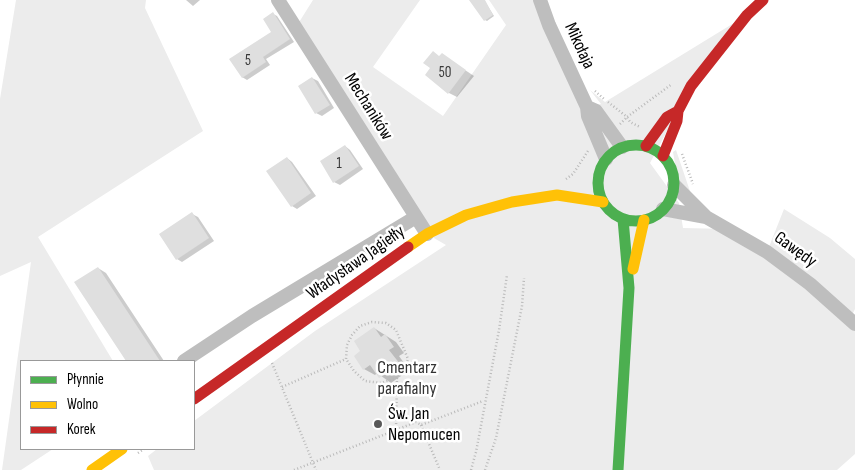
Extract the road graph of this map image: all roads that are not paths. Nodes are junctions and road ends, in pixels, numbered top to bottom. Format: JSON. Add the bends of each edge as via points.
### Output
{"nodes":[{"id":1,"x":278,"y":0,"type":"edge"},
{"id":2,"x":540,"y":0,"type":"edge"},
{"id":3,"x":763,"y":0,"type":"edge"},
{"id":4,"x":587,"y":107,"type":"junction"},
{"id":5,"x":678,"y":111,"type":"junction"},
{"id":6,"x":646,"y":146,"type":"junction"},
{"id":7,"x":622,"y":147,"type":"junction"},
{"id":8,"x":663,"y":156,"type":"junction"},
{"id":9,"x":606,"y":159,"type":"junction"},
{"id":10,"x":674,"y":185,"type":"junction"},
{"id":11,"x":574,"y":187,"type":"dead end"},
{"id":12,"x":557,"y":195,"type":"junction"},
{"id":13,"x":603,"y":202,"type":"junction"},
{"id":14,"x":663,"y":209,"type":"junction"},
{"id":15,"x":416,"y":217,"type":"junction"},
{"id":16,"x":706,"y":217,"type":"junction"},
{"id":17,"x":624,"y":219,"type":"junction"},
{"id":18,"x":644,"y":220,"type":"junction"},
{"id":19,"x":427,"y":234,"type":"junction"},
{"id":20,"x":628,"y":288,"type":"junction"},
{"id":21,"x":855,"y":324,"type":"edge"},
{"id":22,"x":186,"y":360,"type":"edge"},
{"id":23,"x":195,"y":397,"type":"edge"},
{"id":24,"x":121,"y":450,"type":"edge"},
{"id":25,"x":92,"y":470,"type":"edge"},
{"id":26,"x":618,"y":470,"type":"edge"}],
"edges":[{"from":1,"to":15,"type":"street","name":"Mechaników"},
{"from":2,"to":4,"type":"street","name":"Mikołaja"},
{"from":3,"to":5,"type":"street","via":[[747,14],[691,86]]},
{"from":4,"to":7,"type":"street","name":"Mikołaja","via":[[596,111]]},
{"from":4,"to":9,"type":"street","name":"Mikołaja"},
{"from":5,"to":6,"type":"street","via":[[667,116]]},
{"from":5,"to":8,"type":"street"},
{"from":6,"to":7,"type":"street"},
{"from":6,"to":8,"type":"street"},
{"from":7,"to":9,"type":"street"},
{"from":8,"to":10,"type":"street","via":[[669,164]]},
{"from":9,"to":13,"type":"street","via":[[594,176]]},
{"from":10,"to":14,"type":"street","via":[[669,202]]},
{"from":10,"to":16,"type":"street","name":"Gawędy"},
{"from":11,"to":12,"type":"street","name":"Władysława Jagiełły"},
{"from":12,"to":13,"type":"street","name":"Władysława Jagiełły"},
{"from":12,"to":19,"type":"street","name":"Władysława Jagiełły","via":[[466,215]]},
{"from":13,"to":17,"type":"street"},
{"from":14,"to":16,"type":"street","name":"Gawędy"},
{"from":14,"to":18,"type":"street"},
{"from":15,"to":19,"type":"street","name":"Mechaników"},
{"from":15,"to":22,"type":"street"},
{"from":16,"to":21,"type":"street","name":"Gawędy","via":[[767,252]]},
{"from":17,"to":18,"type":"street"},
{"from":17,"to":20,"type":"street"},
{"from":18,"to":20,"type":"street"},
{"from":19,"to":23,"type":"street","name":"Władysława Jagiełły"},
{"from":20,"to":26,"type":"street"},
{"from":24,"to":25,"type":"street"}]}
